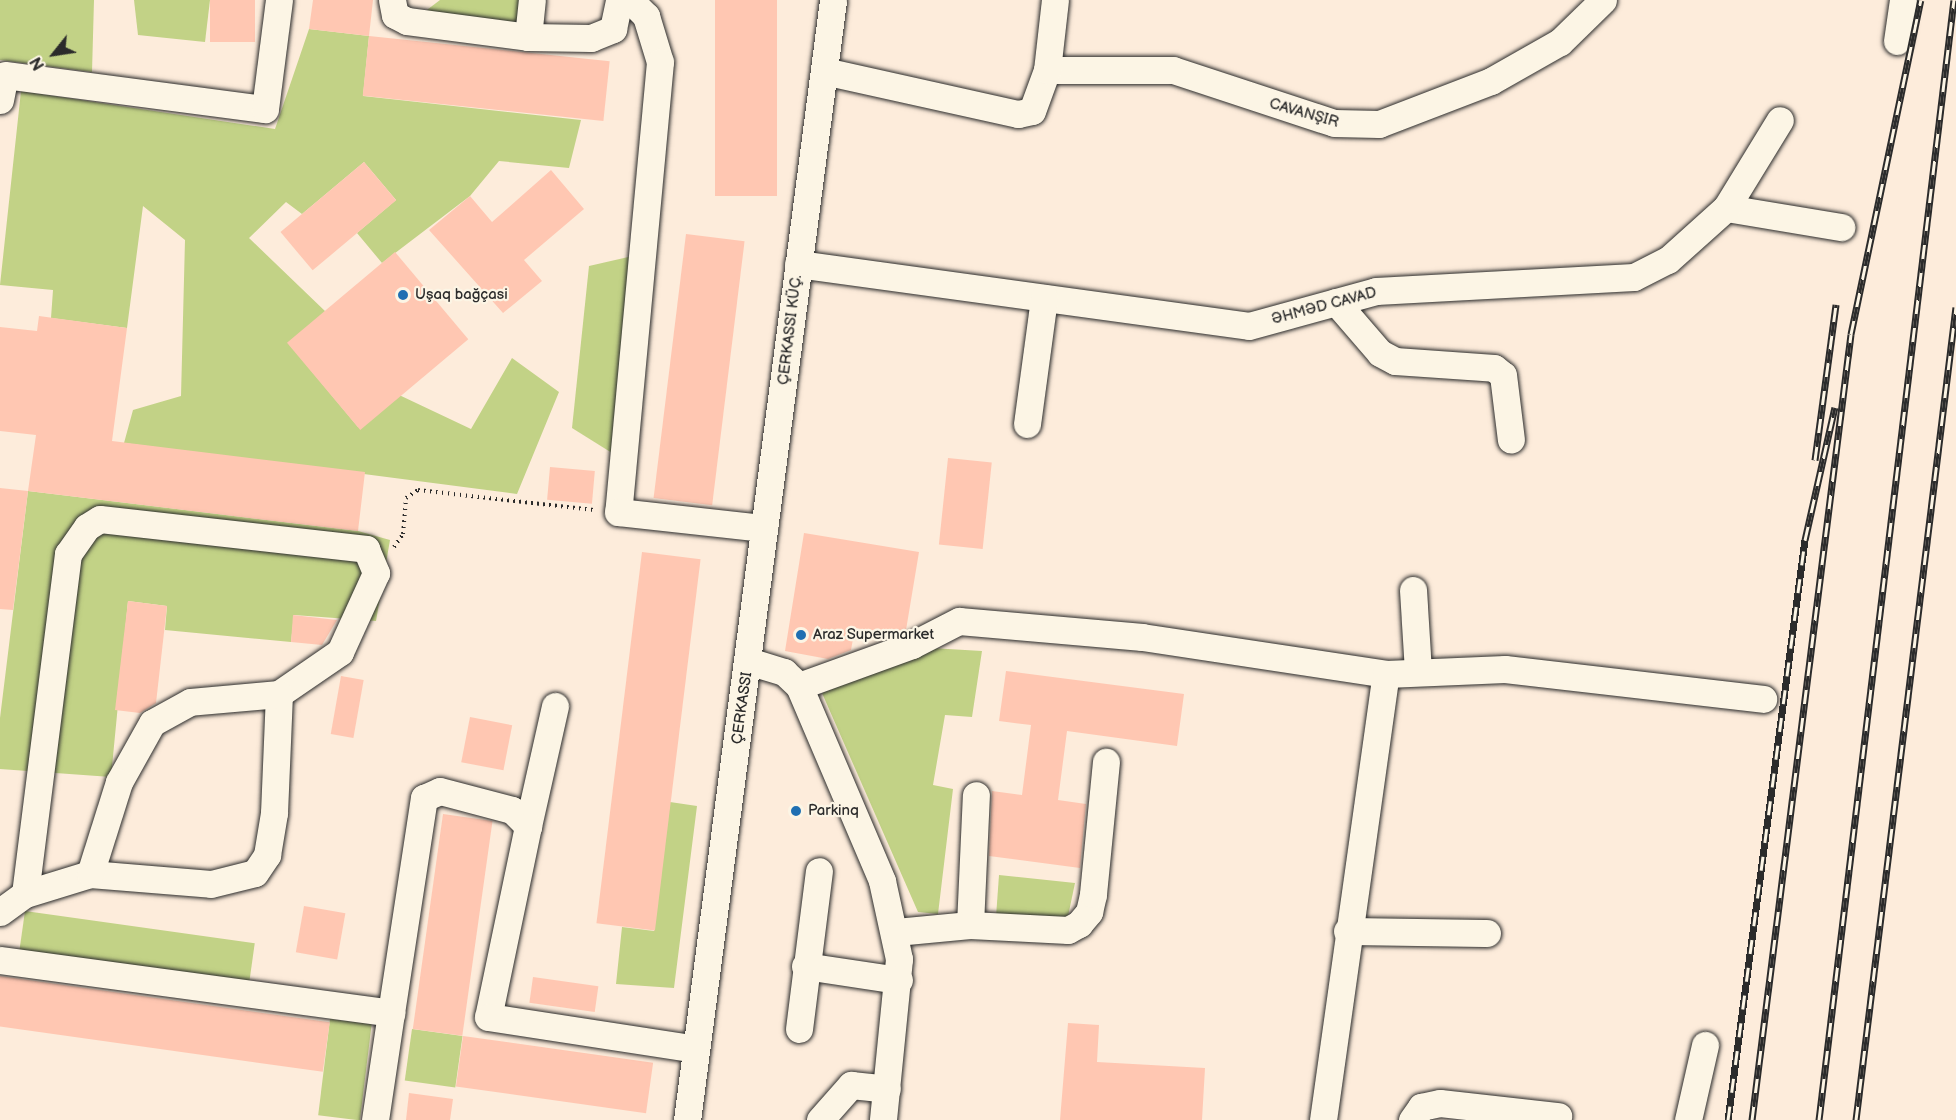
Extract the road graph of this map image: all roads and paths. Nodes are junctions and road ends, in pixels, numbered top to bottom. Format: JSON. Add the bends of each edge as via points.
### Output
{"nodes":[{"id":1,"x":279,"y":0,"type":"edge"},
{"id":2,"x":392,"y":0,"type":"edge"},
{"id":3,"x":532,"y":0,"type":"edge"},
{"id":4,"x":619,"y":0,"type":"edge"},
{"id":5,"x":630,"y":0,"type":"edge"},
{"id":6,"x":833,"y":0,"type":"edge"},
{"id":7,"x":1055,"y":0,"type":"edge"},
{"id":8,"x":1904,"y":0,"type":"edge"},
{"id":9,"x":1588,"y":6,"type":"edge"},
{"id":10,"x":528,"y":37,"type":"junction"},
{"id":11,"x":1897,"y":41,"type":"dead end"},
{"id":12,"x":1047,"y":70,"type":"junction"},
{"id":13,"x":824,"y":71,"type":"junction"},
{"id":14,"x":0,"y":100,"type":"edge"},
{"id":15,"x":1780,"y":120,"type":"dead end"},
{"id":16,"x":1726,"y":208,"type":"junction"},
{"id":17,"x":1841,"y":227,"type":"dead end"},
{"id":18,"x":798,"y":264,"type":"junction"},
{"id":19,"x":1044,"y":298,"type":"junction"},
{"id":20,"x":1336,"y":302,"type":"junction"},
{"id":21,"x":1027,"y":424,"type":"dead end"},
{"id":22,"x":1510,"y":440,"type":"dead end"},
{"id":23,"x":618,"y":512,"type":"junction"},
{"id":24,"x":764,"y":528,"type":"junction"},
{"id":25,"x":372,"y":559,"type":"junction"},
{"id":26,"x":1413,"y":590,"type":"dead end"},
{"id":27,"x":748,"y":661,"type":"junction"},
{"id":28,"x":1418,"y":671,"type":"junction"},
{"id":29,"x":1386,"y":674,"type":"junction"},
{"id":30,"x":799,"y":686,"type":"junction"},
{"id":31,"x":279,"y":694,"type":"junction"},
{"id":32,"x":1764,"y":699,"type":"dead end"},
{"id":33,"x":555,"y":706,"type":"dead end"},
{"id":34,"x":1106,"y":762,"type":"dead end"},
{"id":35,"x":976,"y":795,"type":"dead end"},
{"id":36,"x":528,"y":826,"type":"junction"},
{"id":37,"x":819,"y":872,"type":"dead end"},
{"id":38,"x":90,"y":874,"type":"junction"},
{"id":39,"x":25,"y":894,"type":"junction"},
{"id":40,"x":0,"y":912,"type":"edge"},
{"id":41,"x":970,"y":925,"type":"junction"},
{"id":42,"x":1347,"y":931,"type":"junction"},
{"id":43,"x":897,"y":932,"type":"junction"},
{"id":44,"x":1487,"y":933,"type":"dead end"},
{"id":45,"x":0,"y":960,"type":"edge"},
{"id":46,"x":805,"y":966,"type":"junction"},
{"id":47,"x":899,"y":980,"type":"junction"},
{"id":48,"x":391,"y":1013,"type":"junction"},
{"id":49,"x":799,"y":1029,"type":"dead end"},
{"id":50,"x":1706,"y":1045,"type":"dead end"},
{"id":51,"x":696,"y":1049,"type":"junction"},
{"id":52,"x":887,"y":1089,"type":"junction"},
{"id":53,"x":1558,"y":1116,"type":"dead end"},
{"id":54,"x":375,"y":1120,"type":"edge"},
{"id":55,"x":687,"y":1120,"type":"edge"},
{"id":56,"x":819,"y":1120,"type":"edge"},
{"id":57,"x":883,"y":1120,"type":"edge"},
{"id":58,"x":1323,"y":1120,"type":"edge"},
{"id":59,"x":1412,"y":1120,"type":"edge"},
{"id":60,"x":1688,"y":1120,"type":"edge"}],
"edges":[{"from":1,"to":14,"type":"street","via":[[266,109],[5,75]]},
{"from":2,"to":10,"type":"street","via":[[395,15],[407,21]]},
{"from":3,"to":10,"type":"street"},
{"from":4,"to":10,"type":"street","via":[[612,29],[601,36]]},
{"from":5,"to":23,"type":"street","via":[[646,16],[660,62]]},
{"from":6,"to":13,"type":"street"},
{"from":7,"to":12,"type":"street"},
{"from":8,"to":11,"type":"street"},
{"from":9,"to":12,"type":"street","name":"CAVANŞIR","via":[[1560,42],[1491,81],[1379,124],[1334,123],[1173,70]]},
{"from":12,"to":13,"type":"street","via":[[1032,111],[1018,114]]},
{"from":13,"to":18,"type":"street"},
{"from":15,"to":16,"type":"street","name":"ƏHMƏD CAVAD"},
{"from":16,"to":17,"type":"street"},
{"from":16,"to":20,"type":"street","name":"ƏHMƏD CAVAD","via":[[1668,260],[1634,277],[1405,287]]},
{"from":18,"to":19,"type":"street","name":"ƏHMƏD CAVAD"},
{"from":18,"to":24,"type":"street"},
{"from":19,"to":20,"type":"street","name":"ƏHMƏD CAVAD","via":[[1250,326]]},
{"from":19,"to":21,"type":"street"},
{"from":20,"to":22,"type":"street","via":[[1368,341],[1395,361],[1494,368],[1503,375]]},
{"from":23,"to":24,"type":"street"},
{"from":23,"to":25,"type":"path","via":[[418,490],[406,498],[399,544]]},
{"from":24,"to":27,"type":"street"},
{"from":25,"to":31,"type":"street","via":[[376,573],[340,652]]},
{"from":25,"to":39,"type":"street","via":[[357,544],[100,519],[75,538],[68,554]]},
{"from":26,"to":28,"type":"street"},
{"from":27,"to":30,"type":"street","via":[[784,672]]},
{"from":27,"to":51,"type":"street"},
{"from":28,"to":29,"type":"street"},
{"from":28,"to":32,"type":"street","via":[[1505,669]]},
{"from":29,"to":30,"type":"street","via":[[1142,637],[959,621],[912,645]]},
{"from":29,"to":42,"type":"street"},
{"from":30,"to":43,"type":"street","via":[[882,881]]},
{"from":31,"to":38,"type":"street","via":[[190,702],[152,723],[119,782]]},
{"from":31,"to":38,"type":"street","via":[[274,813],[267,855],[255,873],[212,884]]},
{"from":33,"to":36,"type":"street"},
{"from":34,"to":41,"type":"street","via":[[1089,912],[1068,930]]},
{"from":35,"to":41,"type":"street"},
{"from":36,"to":48,"type":"street","via":[[512,810],[440,791],[424,798]]},
{"from":36,"to":51,"type":"street","via":[[488,1017]]},
{"from":37,"to":46,"type":"street"},
{"from":38,"to":39,"type":"street"},
{"from":39,"to":40,"type":"street"},
{"from":41,"to":43,"type":"street"},
{"from":42,"to":44,"type":"street"},
{"from":42,"to":58,"type":"street"},
{"from":43,"to":47,"type":"street"},
{"from":45,"to":48,"type":"street"},
{"from":46,"to":47,"type":"street"},
{"from":46,"to":49,"type":"street"},
{"from":47,"to":52,"type":"street"},
{"from":48,"to":54,"type":"street"},
{"from":50,"to":60,"type":"street"},
{"from":51,"to":55,"type":"street"},
{"from":52,"to":56,"type":"street","via":[[851,1085]]},
{"from":52,"to":57,"type":"street"},
{"from":53,"to":59,"type":"street","via":[[1440,1103],[1421,1107]]}]}
